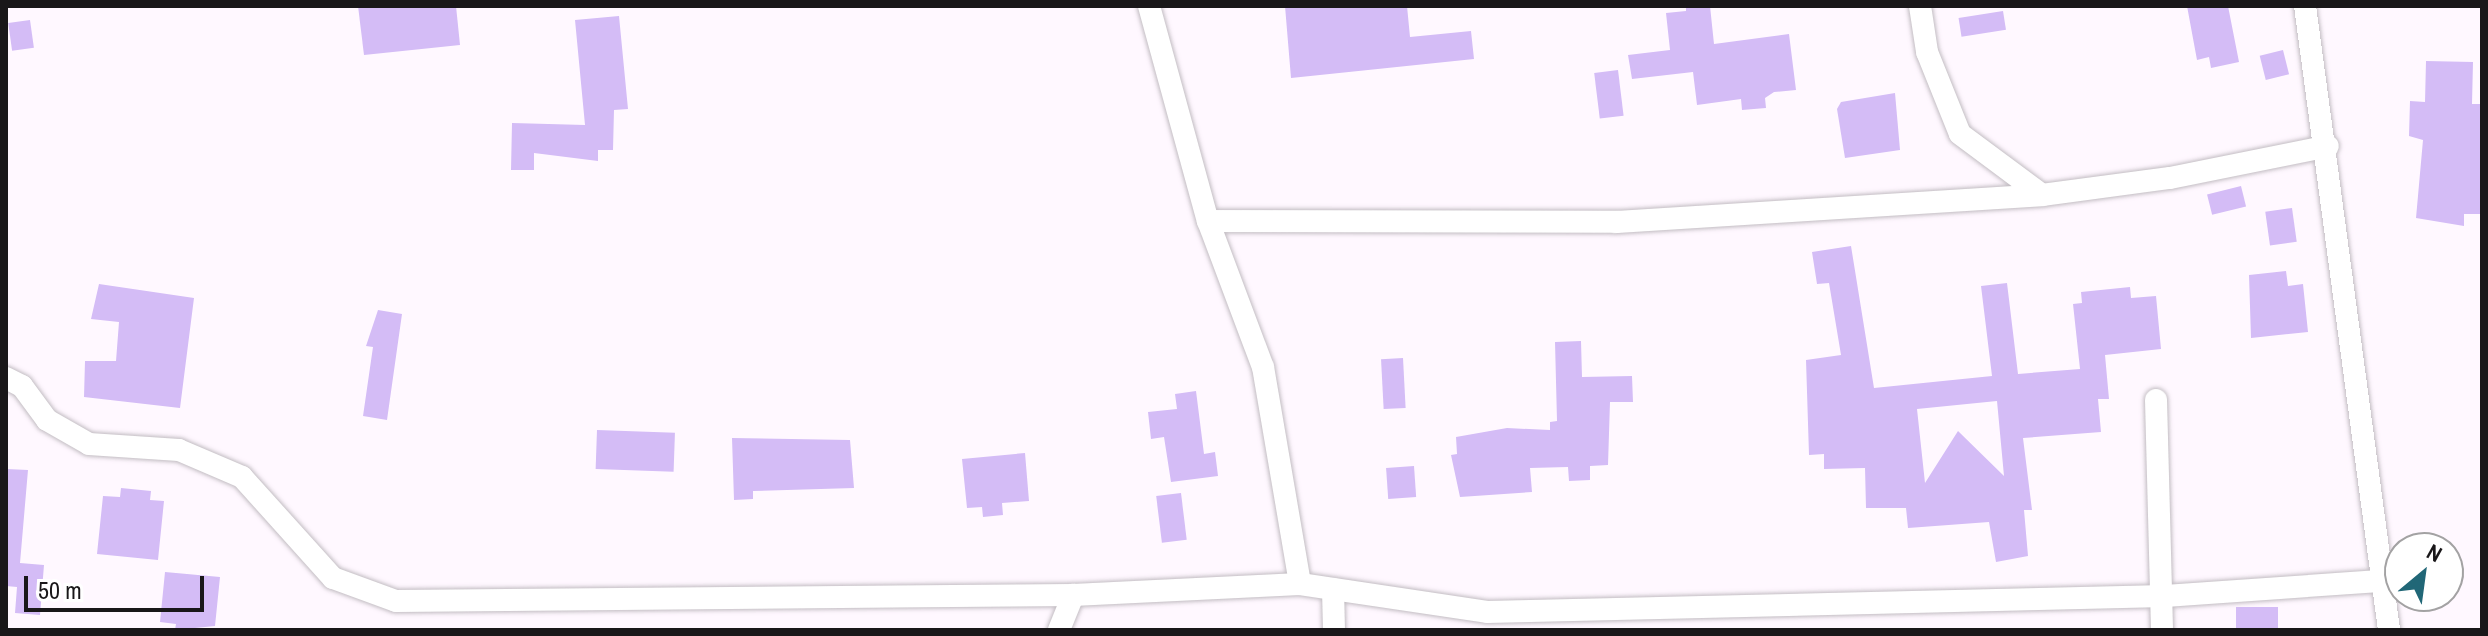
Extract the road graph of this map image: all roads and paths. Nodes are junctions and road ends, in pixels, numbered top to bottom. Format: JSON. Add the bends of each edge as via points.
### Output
{"nodes":[{"id":1,"x":1149,"y":6,"type":"edge"},
{"id":2,"x":1920,"y":6,"type":"edge"},
{"id":3,"x":2305,"y":6,"type":"edge"},
{"id":4,"x":2328,"y":146,"type":"junction"},
{"id":5,"x":2042,"y":195,"type":"junction"},
{"id":6,"x":1208,"y":221,"type":"junction"},
{"id":7,"x":6,"y":378,"type":"edge"},
{"id":8,"x":2156,"y":400,"type":"dead end"},
{"id":9,"x":2379,"y":581,"type":"junction"},
{"id":10,"x":1300,"y":584,"type":"junction"},
{"id":11,"x":1333,"y":589,"type":"junction"},
{"id":12,"x":1073,"y":595,"type":"junction"},
{"id":13,"x":2165,"y":596,"type":"junction"},
{"id":14,"x":1059,"y":630,"type":"edge"},
{"id":15,"x":1334,"y":630,"type":"edge"},
{"id":16,"x":2162,"y":630,"type":"edge"},
{"id":17,"x":2389,"y":630,"type":"edge"}],
"edges":[{"from":1,"to":6,"type":"street"},
{"from":2,"to":5,"type":"street","via":[[1927,52],[1960,134]]},
{"from":3,"to":4,"type":"street"},
{"from":4,"to":5,"type":"street","via":[[2170,178]]},
{"from":4,"to":9,"type":"street"},
{"from":5,"to":6,"type":"street","via":[[1616,222]]},
{"from":6,"to":10,"type":"street","via":[[1263,367]]},
{"from":7,"to":12,"type":"street","via":[[22,386],[47,420],[89,444],[179,450],[242,477],[333,578],[396,601]]},
{"from":8,"to":13,"type":"street"},
{"from":9,"to":13,"type":"street"},
{"from":9,"to":17,"type":"street"},
{"from":10,"to":11,"type":"street"},
{"from":10,"to":12,"type":"street"},
{"from":11,"to":13,"type":"street","via":[[1487,612],[1819,599]]},
{"from":11,"to":15,"type":"street"},
{"from":12,"to":14,"type":"street"},
{"from":13,"to":16,"type":"street"}]}
